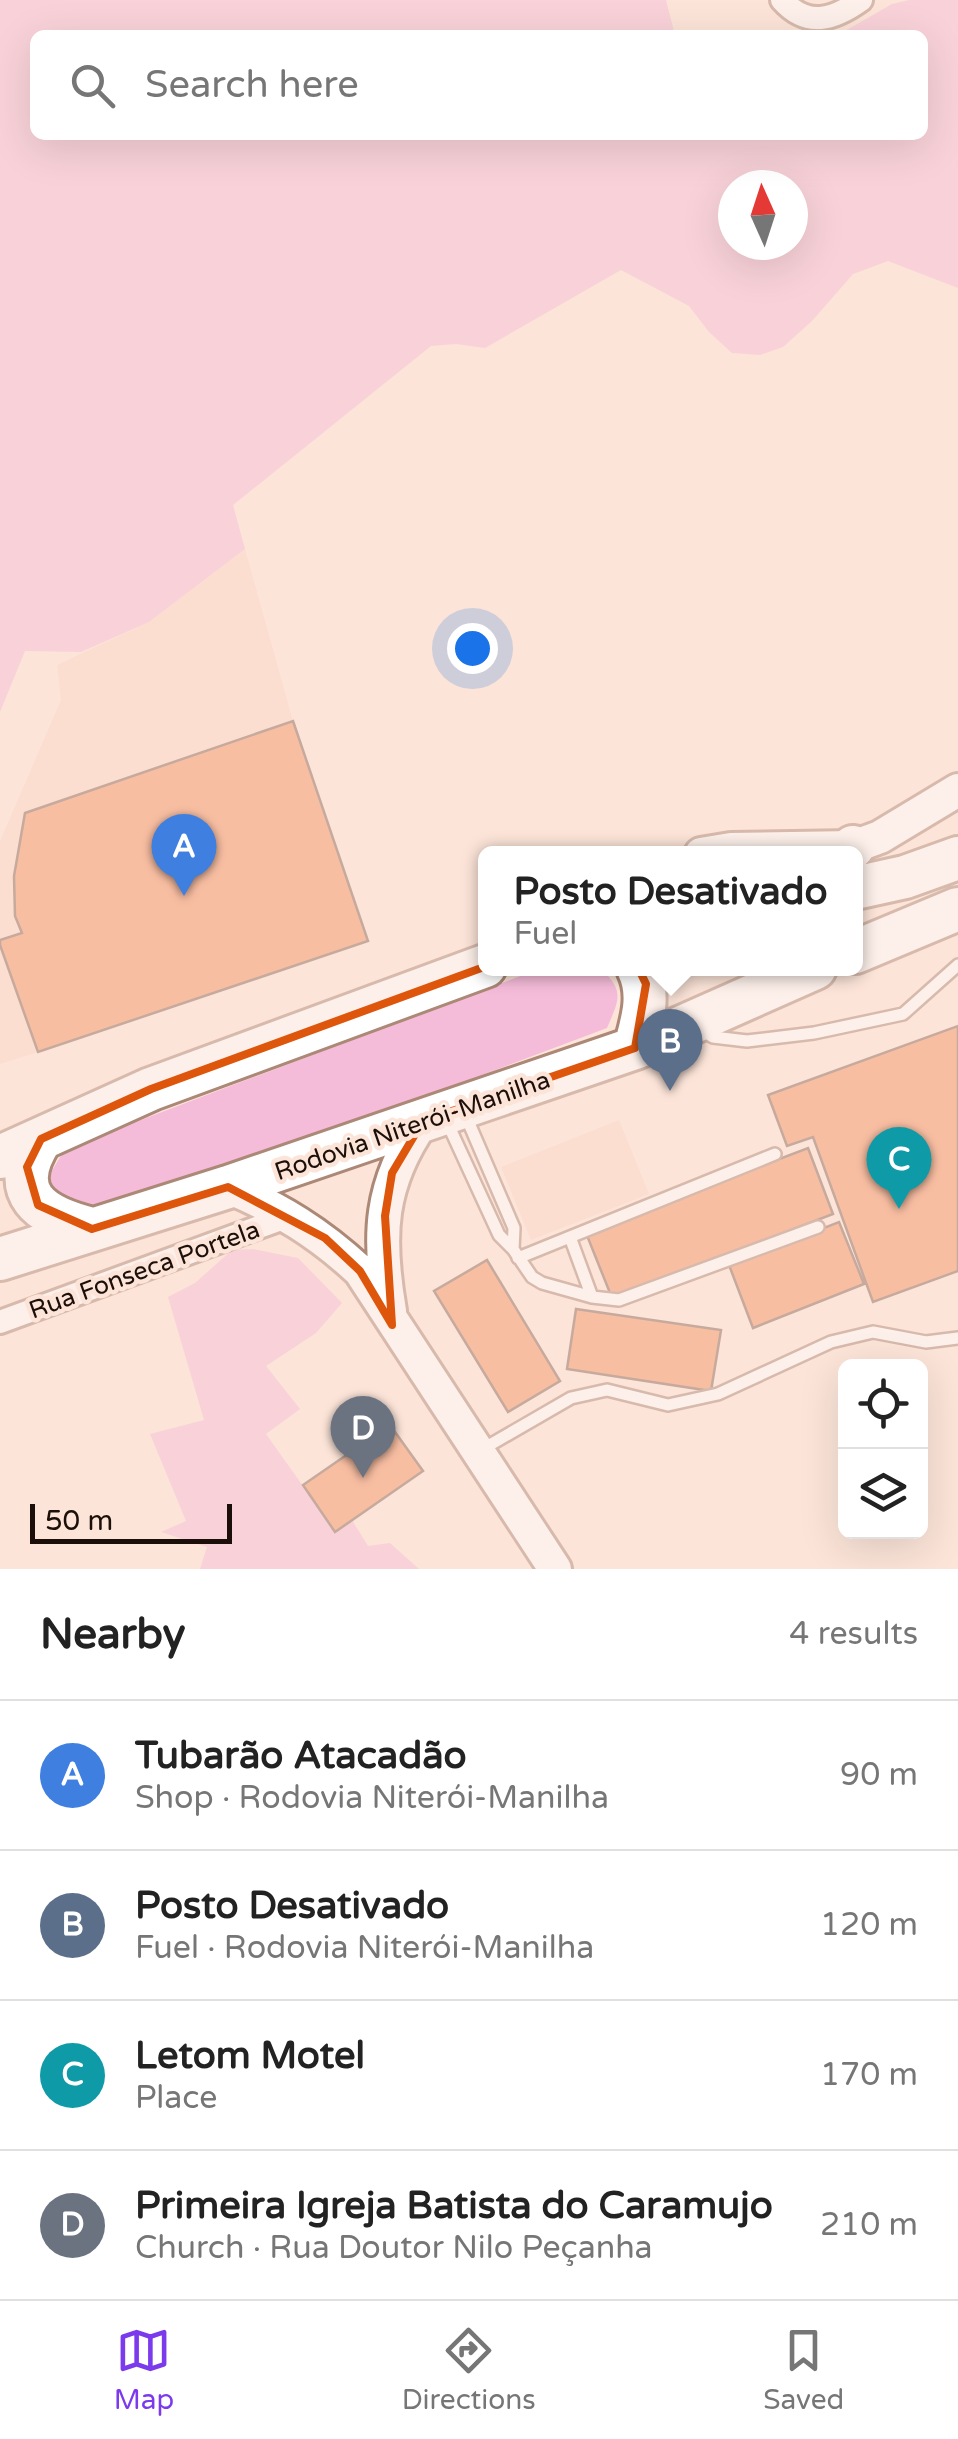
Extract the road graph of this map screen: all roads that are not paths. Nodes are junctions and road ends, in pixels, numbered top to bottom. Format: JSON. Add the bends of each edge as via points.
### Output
{"nodes":[{"id":1,"x":782,"y":0,"type":"edge"},
{"id":2,"x":861,"y":0,"type":"edge"},
{"id":3,"x":958,"y":790,"type":"edge"},
{"id":4,"x":863,"y":853,"type":"edge"},
{"id":5,"x":958,"y":858,"type":"edge"},
{"id":6,"x":863,"y":866,"type":"edge"},
{"id":7,"x":958,"y":910,"type":"edge"},
{"id":8,"x":863,"y":949,"type":"edge"},
{"id":9,"x":958,"y":965,"type":"edge"},
{"id":10,"x":478,"y":969,"type":"edge"},
{"id":11,"x":642,"y":976,"type":"edge"},
{"id":12,"x":797,"y":976,"type":"edge"},
{"id":13,"x":689,"y":1024,"type":"junction"},
{"id":14,"x":635,"y":1048,"type":"junction"},
{"id":15,"x":443,"y":1114,"type":"junction"},
{"id":16,"x":41,"y":1139,"type":"junction"},
{"id":17,"x":776,"y":1154,"type":"dead end"},
{"id":18,"x":0,"y":1157,"type":"edge"},
{"id":19,"x":228,"y":1187,"type":"junction"},
{"id":20,"x":288,"y":1216,"type":"junction"},
{"id":21,"x":818,"y":1227,"type":"dead end"},
{"id":22,"x":92,"y":1230,"type":"junction"},
{"id":23,"x":570,"y":1237,"type":"junction"},
{"id":24,"x":516,"y":1253,"type":"junction"},
{"id":25,"x":0,"y":1259,"type":"edge"},
{"id":26,"x":592,"y":1297,"type":"junction"},
{"id":27,"x":0,"y":1322,"type":"edge"},
{"id":28,"x":392,"y":1325,"type":"junction"},
{"id":29,"x":958,"y":1338,"type":"edge"},
{"id":30,"x":478,"y":1452,"type":"junction"},
{"id":31,"x":556,"y":1569,"type":"edge"}],
"edges":[{"from":1,"to":2,"type":"street","via":[[793,13],[821,18]]},
{"from":3,"to":4,"type":"street"},
{"from":5,"to":6,"type":"highway","via":[[905,877]]},
{"from":7,"to":8,"type":"highway"},
{"from":9,"to":13,"type":"lane","via":[[903,1014],[746,1041]]},
{"from":10,"to":16,"type":"highway","via":[[151,1088]]},
{"from":11,"to":14,"type":"highway"},
{"from":12,"to":13,"type":"highway","name":"Rodovia Niterói-Manilha"},
{"from":13,"to":14,"type":"highway","name":"Rodovia Niterói-Manilha"},
{"from":14,"to":15,"type":"highway","name":"Rodovia Niterói-Manilha"},
{"from":15,"to":19,"type":"highway","name":"Rodovia Niterói-Manilha"},
{"from":15,"to":24,"type":"lane","via":[[498,1235]]},
{"from":15,"to":24,"type":"lane","via":[[514,1228]]},
{"from":15,"to":28,"type":"street","via":[[403,1150],[392,1173],[383,1258]]},
{"from":16,"to":18,"type":"highway"},
{"from":16,"to":22,"type":"highway","via":[[26,1167],[29,1190],[52,1218]]},
{"from":17,"to":23,"type":"lane"},
{"from":19,"to":20,"type":"street"},
{"from":19,"to":22,"type":"highway","name":"Rodovia Niterói-Manilha"},
{"from":20,"to":27,"type":"street","name":"Rua Fonseca Portela"},
{"from":20,"to":28,"type":"street","via":[[360,1271]]},
{"from":21,"to":26,"type":"lane","via":[[619,1300]]},
{"from":22,"to":25,"type":"highway","name":"Rodovia Niterói-Manilha"},
{"from":23,"to":24,"type":"lane"},
{"from":23,"to":26,"type":"lane"},
{"from":24,"to":26,"type":"lane","via":[[542,1283]]},
{"from":28,"to":30,"type":"street"},
{"from":29,"to":30,"type":"lane","via":[[859,1335],[718,1394],[668,1405],[607,1390],[571,1398]]},
{"from":30,"to":31,"type":"street"}]}
